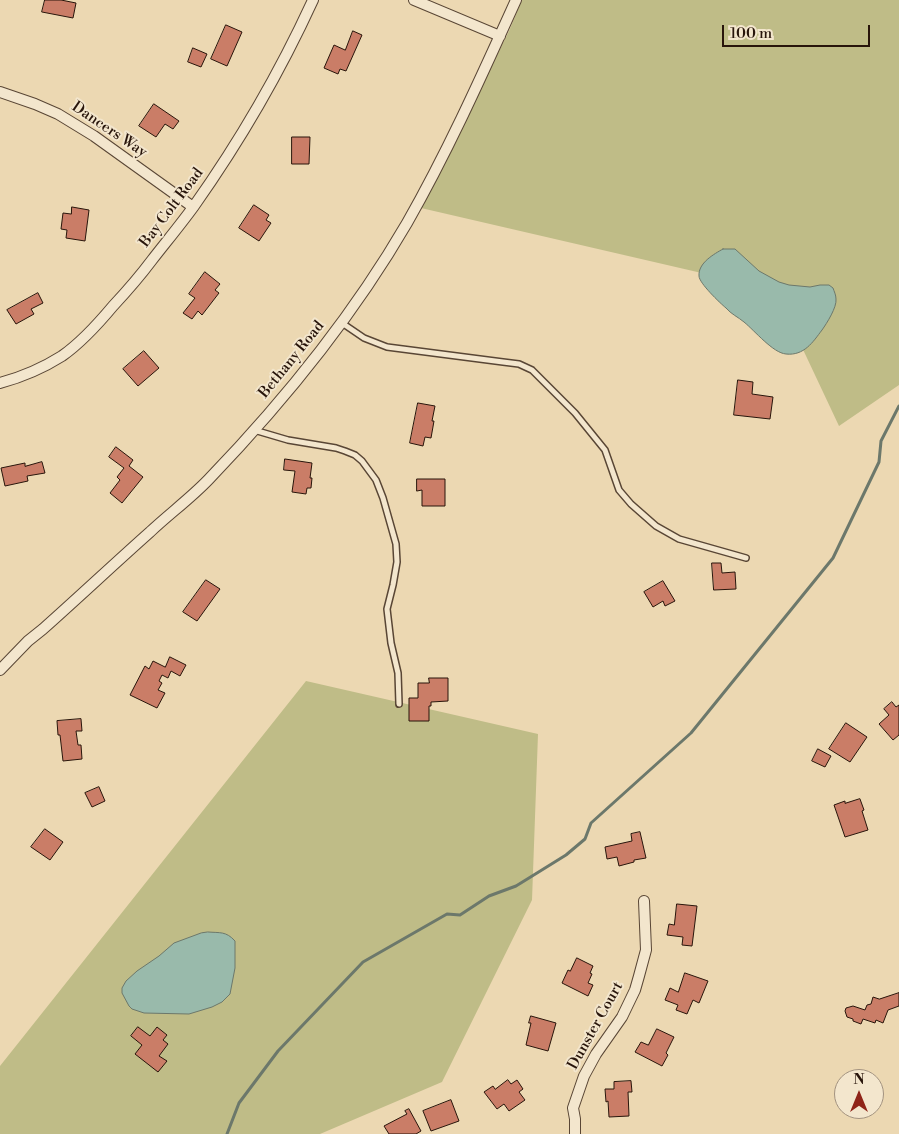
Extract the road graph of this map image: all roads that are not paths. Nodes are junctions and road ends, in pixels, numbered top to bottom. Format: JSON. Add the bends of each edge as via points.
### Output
{"nodes":[{"id":1,"x":313,"y":0,"type":"edge"},
{"id":2,"x":414,"y":0,"type":"edge"},
{"id":3,"x":516,"y":0,"type":"edge"},
{"id":4,"x":500,"y":36,"type":"junction"},
{"id":5,"x":0,"y":92,"type":"edge"},
{"id":6,"x":193,"y":207,"type":"junction"},
{"id":7,"x":341,"y":323,"type":"junction"},
{"id":8,"x":0,"y":383,"type":"edge"},
{"id":9,"x":253,"y":430,"type":"junction"},
{"id":10,"x":746,"y":558,"type":"dead end"},
{"id":11,"x":0,"y":670,"type":"edge"},
{"id":12,"x":399,"y":704,"type":"dead end"},
{"id":13,"x":644,"y":901,"type":"dead end"},
{"id":14,"x":575,"y":1134,"type":"edge"}],
"edges":[{"from":1,"to":6,"type":"street","name":"Bay Colt Road","via":[[267,92]]},
{"from":2,"to":4,"type":"street"},
{"from":3,"to":4,"type":"street","name":"Bethany Road"},
{"from":4,"to":7,"type":"street","name":"Bethany Road","via":[[451,142],[411,215]]},
{"from":5,"to":6,"type":"street","name":"Dancers Way","via":[[58,114],[80,127]]},
{"from":6,"to":8,"type":"street","name":"Bay Colt Road","via":[[138,278],[81,341],[38,369]]},
{"from":7,"to":9,"type":"street","name":"Bethany Road"},
{"from":7,"to":10,"type":"lane","via":[[364,338],[387,347],[519,364],[532,370],[589,429],[605,450],[619,490],[656,526],[679,539]]},
{"from":9,"to":11,"type":"street","name":"Bethany Road","via":[[208,480],[28,641]]},
{"from":9,"to":12,"type":"lane","via":[[355,455],[376,480],[396,544],[397,562],[387,609],[398,673]]},
{"from":13,"to":14,"type":"street","name":"Dunster Court","via":[[646,950],[639,976],[622,1017],[584,1076],[572,1108]]}]}
